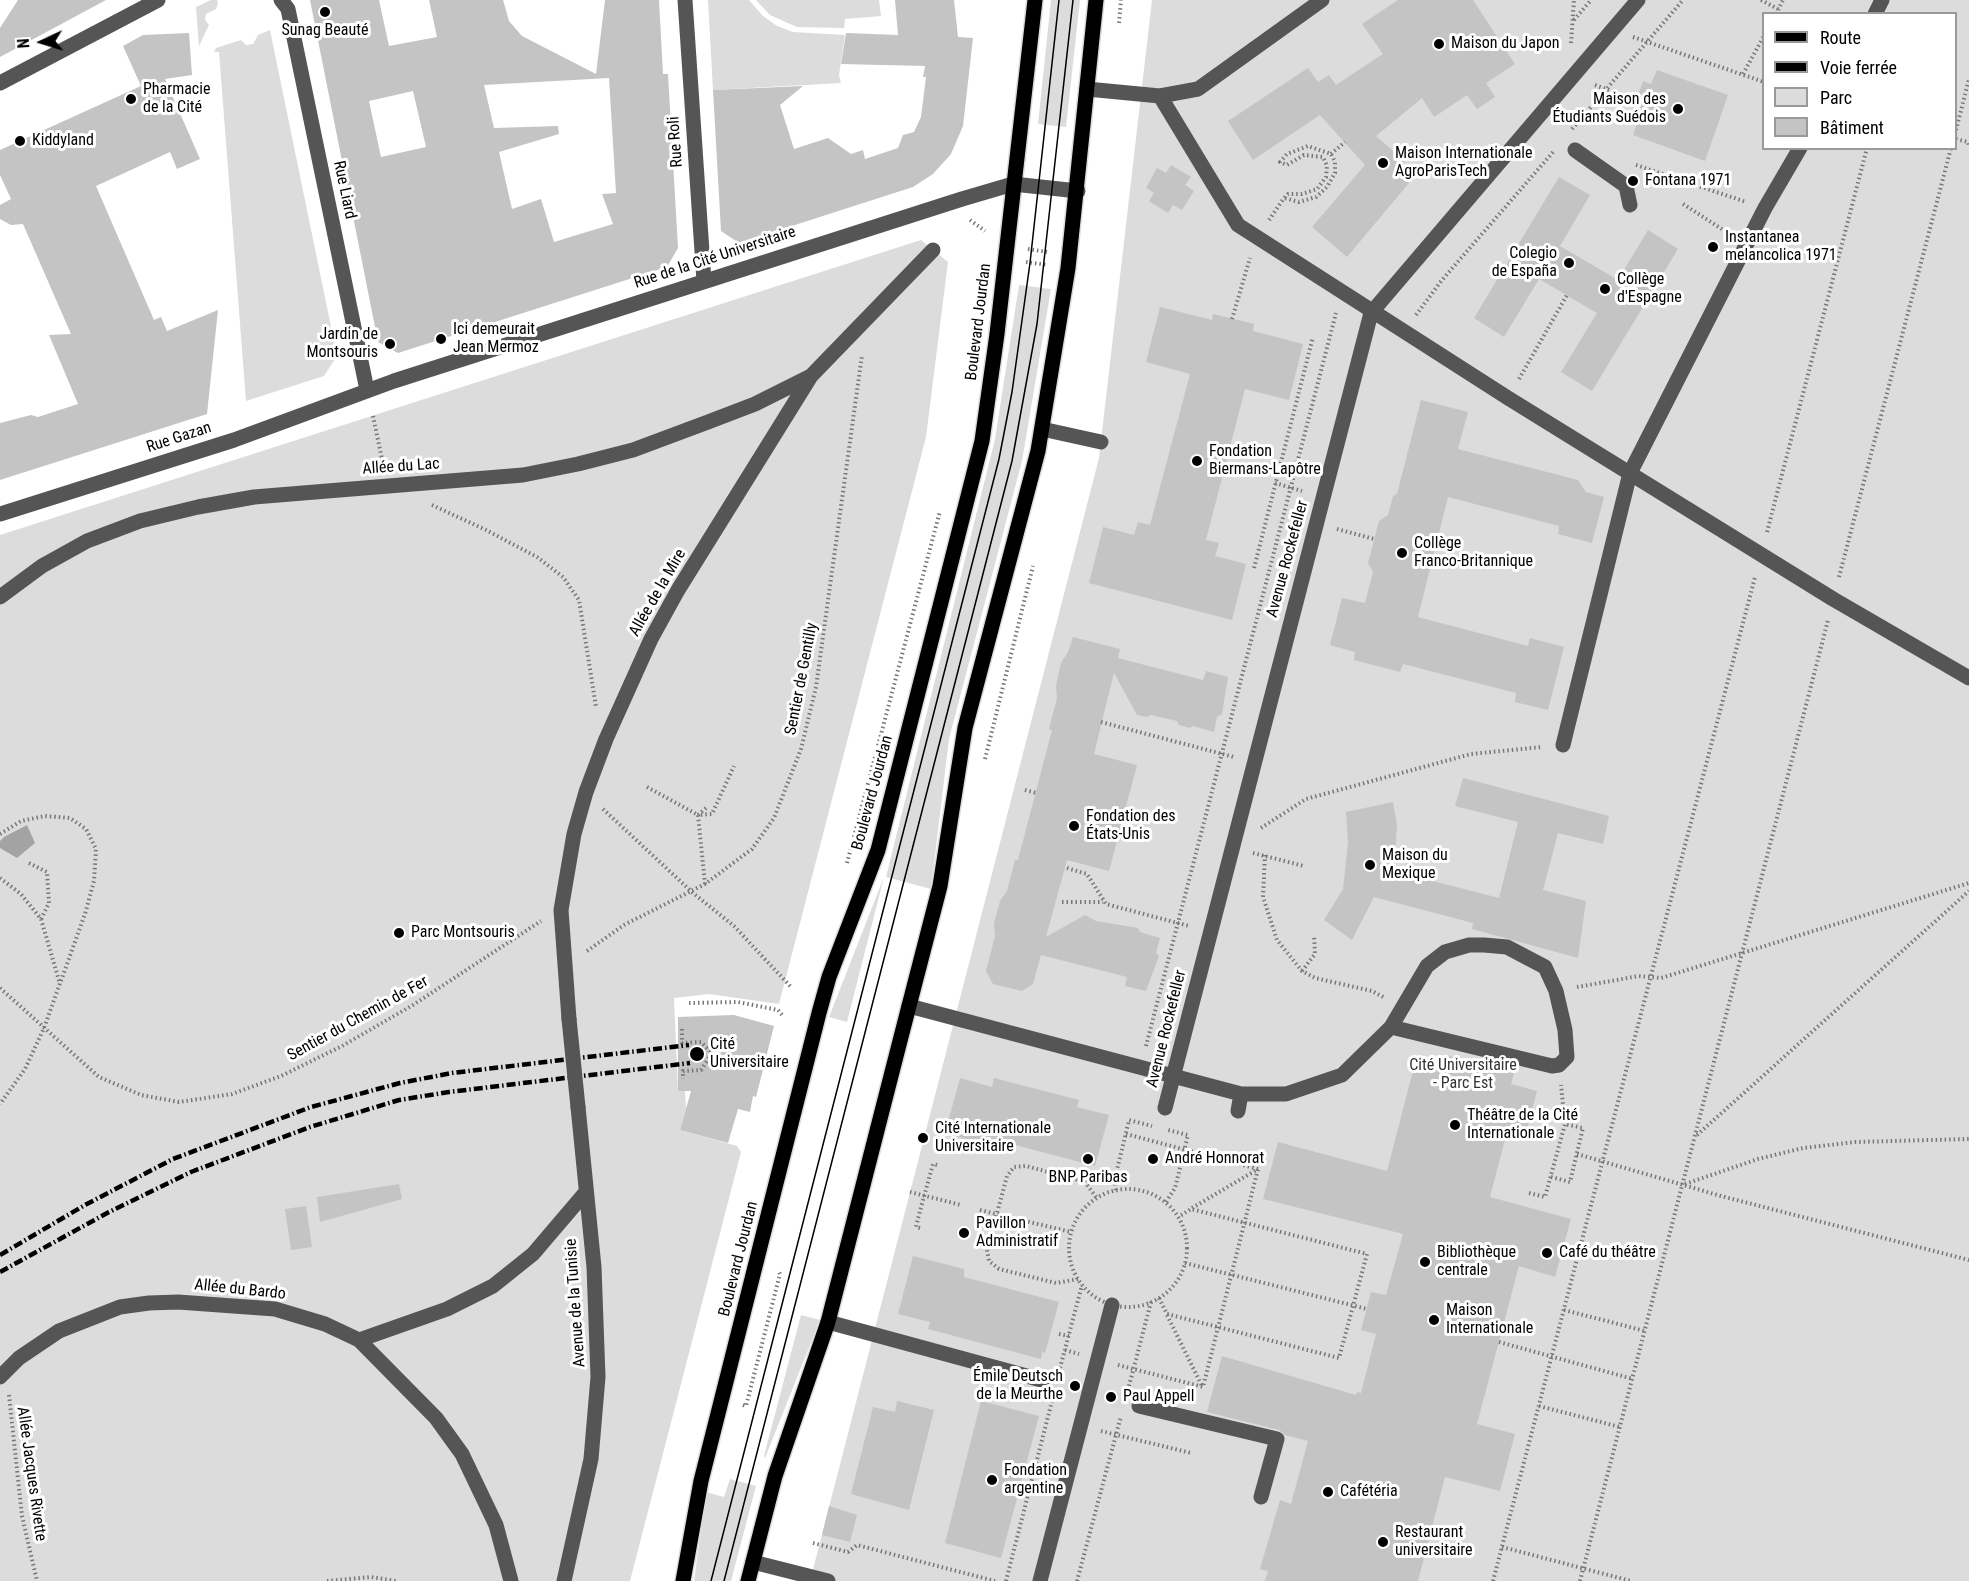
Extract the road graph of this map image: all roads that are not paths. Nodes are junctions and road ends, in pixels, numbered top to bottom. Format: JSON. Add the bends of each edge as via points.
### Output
{"nodes":[{"id":1,"x":158,"y":0,"type":"edge"},
{"id":2,"x":281,"y":0,"type":"edge"},
{"id":3,"x":686,"y":0,"type":"edge"},
{"id":4,"x":1035,"y":0,"type":"edge"},
{"id":5,"x":1096,"y":0,"type":"edge"},
{"id":6,"x":1322,"y":0,"type":"edge"},
{"id":7,"x":1638,"y":0,"type":"edge"},
{"id":8,"x":0,"y":83,"type":"edge"},
{"id":9,"x":1087,"y":89,"type":"junction"},
{"id":10,"x":1160,"y":96,"type":"junction"},
{"id":11,"x":1575,"y":150,"type":"road end"},
{"id":12,"x":1799,"y":150,"type":"edge"},
{"id":13,"x":1013,"y":184,"type":"junction"},
{"id":14,"x":1078,"y":191,"type":"junction"},
{"id":15,"x":1630,"y":205,"type":"dead end"},
{"id":16,"x":933,"y":250,"type":"dead end"},
{"id":17,"x":704,"y":281,"type":"junction"},
{"id":18,"x":1371,"y":313,"type":"junction"},
{"id":19,"x":811,"y":376,"type":"junction"},
{"id":20,"x":367,"y":390,"type":"junction"},
{"id":21,"x":1042,"y":429,"type":"junction"},
{"id":22,"x":1101,"y":442,"type":"dead end"},
{"id":23,"x":1630,"y":473,"type":"junction"},
{"id":24,"x":0,"y":514,"type":"edge"},
{"id":25,"x":0,"y":597,"type":"edge"},
{"id":26,"x":1969,"y":678,"type":"edge"},
{"id":27,"x":1563,"y":745,"type":"road end"},
{"id":28,"x":909,"y":1006,"type":"junction"},
{"id":29,"x":569,"y":1019,"type":"joint"},
{"id":30,"x":1391,"y":1027,"type":"junction"},
{"id":31,"x":1173,"y":1076,"type":"junction"},
{"id":32,"x":1241,"y":1094,"type":"junction"},
{"id":33,"x":1165,"y":1108,"type":"dead end"},
{"id":34,"x":1238,"y":1111,"type":"dead end"},
{"id":35,"x":585,"y":1193,"type":"junction"},
{"id":36,"x":1112,"y":1305,"type":"road end"},
{"id":37,"x":828,"y":1322,"type":"junction"},
{"id":38,"x":359,"y":1340,"type":"junction"},
{"id":39,"x":3,"y":1374,"type":"edge"},
{"id":40,"x":1052,"y":1377,"type":"tunnel mouth"},
{"id":41,"x":1139,"y":1406,"type":"tunnel mouth"},
{"id":42,"x":1261,"y":1497,"type":"dead end"},
{"id":43,"x":753,"y":1562,"type":"junction"},
{"id":44,"x":511,"y":1581,"type":"edge"},
{"id":45,"x":564,"y":1581,"type":"edge"},
{"id":46,"x":682,"y":1581,"type":"edge"},
{"id":47,"x":748,"y":1581,"type":"edge"},
{"id":48,"x":828,"y":1581,"type":"edge"},
{"id":49,"x":1040,"y":1581,"type":"edge"}],
"edges":[{"from":1,"to":8,"type":"street"},
{"from":2,"to":20,"type":"street","name":"Rue Liard","via":[[288,9]]},
{"from":3,"to":17,"type":"street","name":"Rue Roli"},
{"from":4,"to":13,"type":"main road","name":"Boulevard Jourdan"},
{"from":5,"to":9,"type":"main road"},
{"from":6,"to":10,"type":"street","via":[[1198,90]]},
{"from":7,"to":18,"type":"street","name":"Avenue Rockefeller"},
{"from":9,"to":10,"type":"street"},
{"from":9,"to":14,"type":"main road"},
{"from":10,"to":18,"type":"street","via":[[1238,225]]},
{"from":11,"to":15,"type":"street","via":[[1626,186]]},
{"from":12,"to":23,"type":"street","via":[[1746,244]]},
{"from":13,"to":14,"type":"street","name":"Rue de la Cité Universitaire"},
{"from":13,"to":17,"type":"street","name":"Rue de la Cité Universitaire"},
{"from":13,"to":46,"type":"main road","name":"Boulevard Jourdan","via":[[982,441],[878,850],[819,1013],[701,1480]]},
{"from":14,"to":21,"type":"main road"},
{"from":16,"to":19,"type":"street","name":"Allée de la Mire"},
{"from":17,"to":20,"type":"street","name":"Rue de la Cité Universitaire"},
{"from":18,"to":23,"type":"street"},
{"from":18,"to":31,"type":"street","name":"Avenue Rockefeller"},
{"from":19,"to":25,"type":"street","name":"Allée du Lac","via":[[708,422],[633,450],[578,464],[523,475],[254,497],[140,521],[87,542],[42,566]]},
{"from":19,"to":29,"type":"street","name":"Allée de la Mire","via":[[651,639],[586,792],[574,834],[561,910]]},
{"from":20,"to":24,"type":"street","name":"Rue Gazan","via":[[234,440]]},
{"from":21,"to":22,"type":"street"},
{"from":21,"to":28,"type":"main road","via":[[965,728],[940,886]]},
{"from":23,"to":26,"type":"street"},
{"from":23,"to":27,"type":"street"},
{"from":28,"to":31,"type":"street"},
{"from":28,"to":37,"type":"main road"},
{"from":29,"to":35,"type":"street","name":"Avenue de la Tunisie","bridge":true},
{"from":30,"to":30,"type":"street","via":[[1427,966],[1445,952],[1469,945],[1507,947],[1537,961],[1551,975],[1567,1057],[1559,1065],[1537,1063]]},
{"from":30,"to":32,"type":"street","via":[[1342,1075],[1286,1094]]},
{"from":31,"to":32,"type":"street"},
{"from":31,"to":33,"type":"street","name":"Avenue Rockefeller"},
{"from":32,"to":34,"type":"street"},
{"from":35,"to":38,"type":"street","via":[[534,1254],[493,1286],[447,1309]]},
{"from":35,"to":45,"type":"street","name":"Avenue de la Tunisie","via":[[594,1267],[598,1377],[588,1478]]},
{"from":36,"to":49,"type":"street"},
{"from":37,"to":40,"type":"street"},
{"from":37,"to":43,"type":"main road","via":[[775,1476]]},
{"from":38,"to":39,"type":"street","name":"Allée du Bardo","via":[[325,1324],[275,1309],[149,1303],[120,1307],[59,1331]]},
{"from":38,"to":44,"type":"street","via":[[436,1418],[462,1454],[496,1525]]},
{"from":41,"to":42,"type":"street","via":[[1277,1439]]},
{"from":43,"to":47,"type":"main road"},
{"from":43,"to":48,"type":"street"}]}
